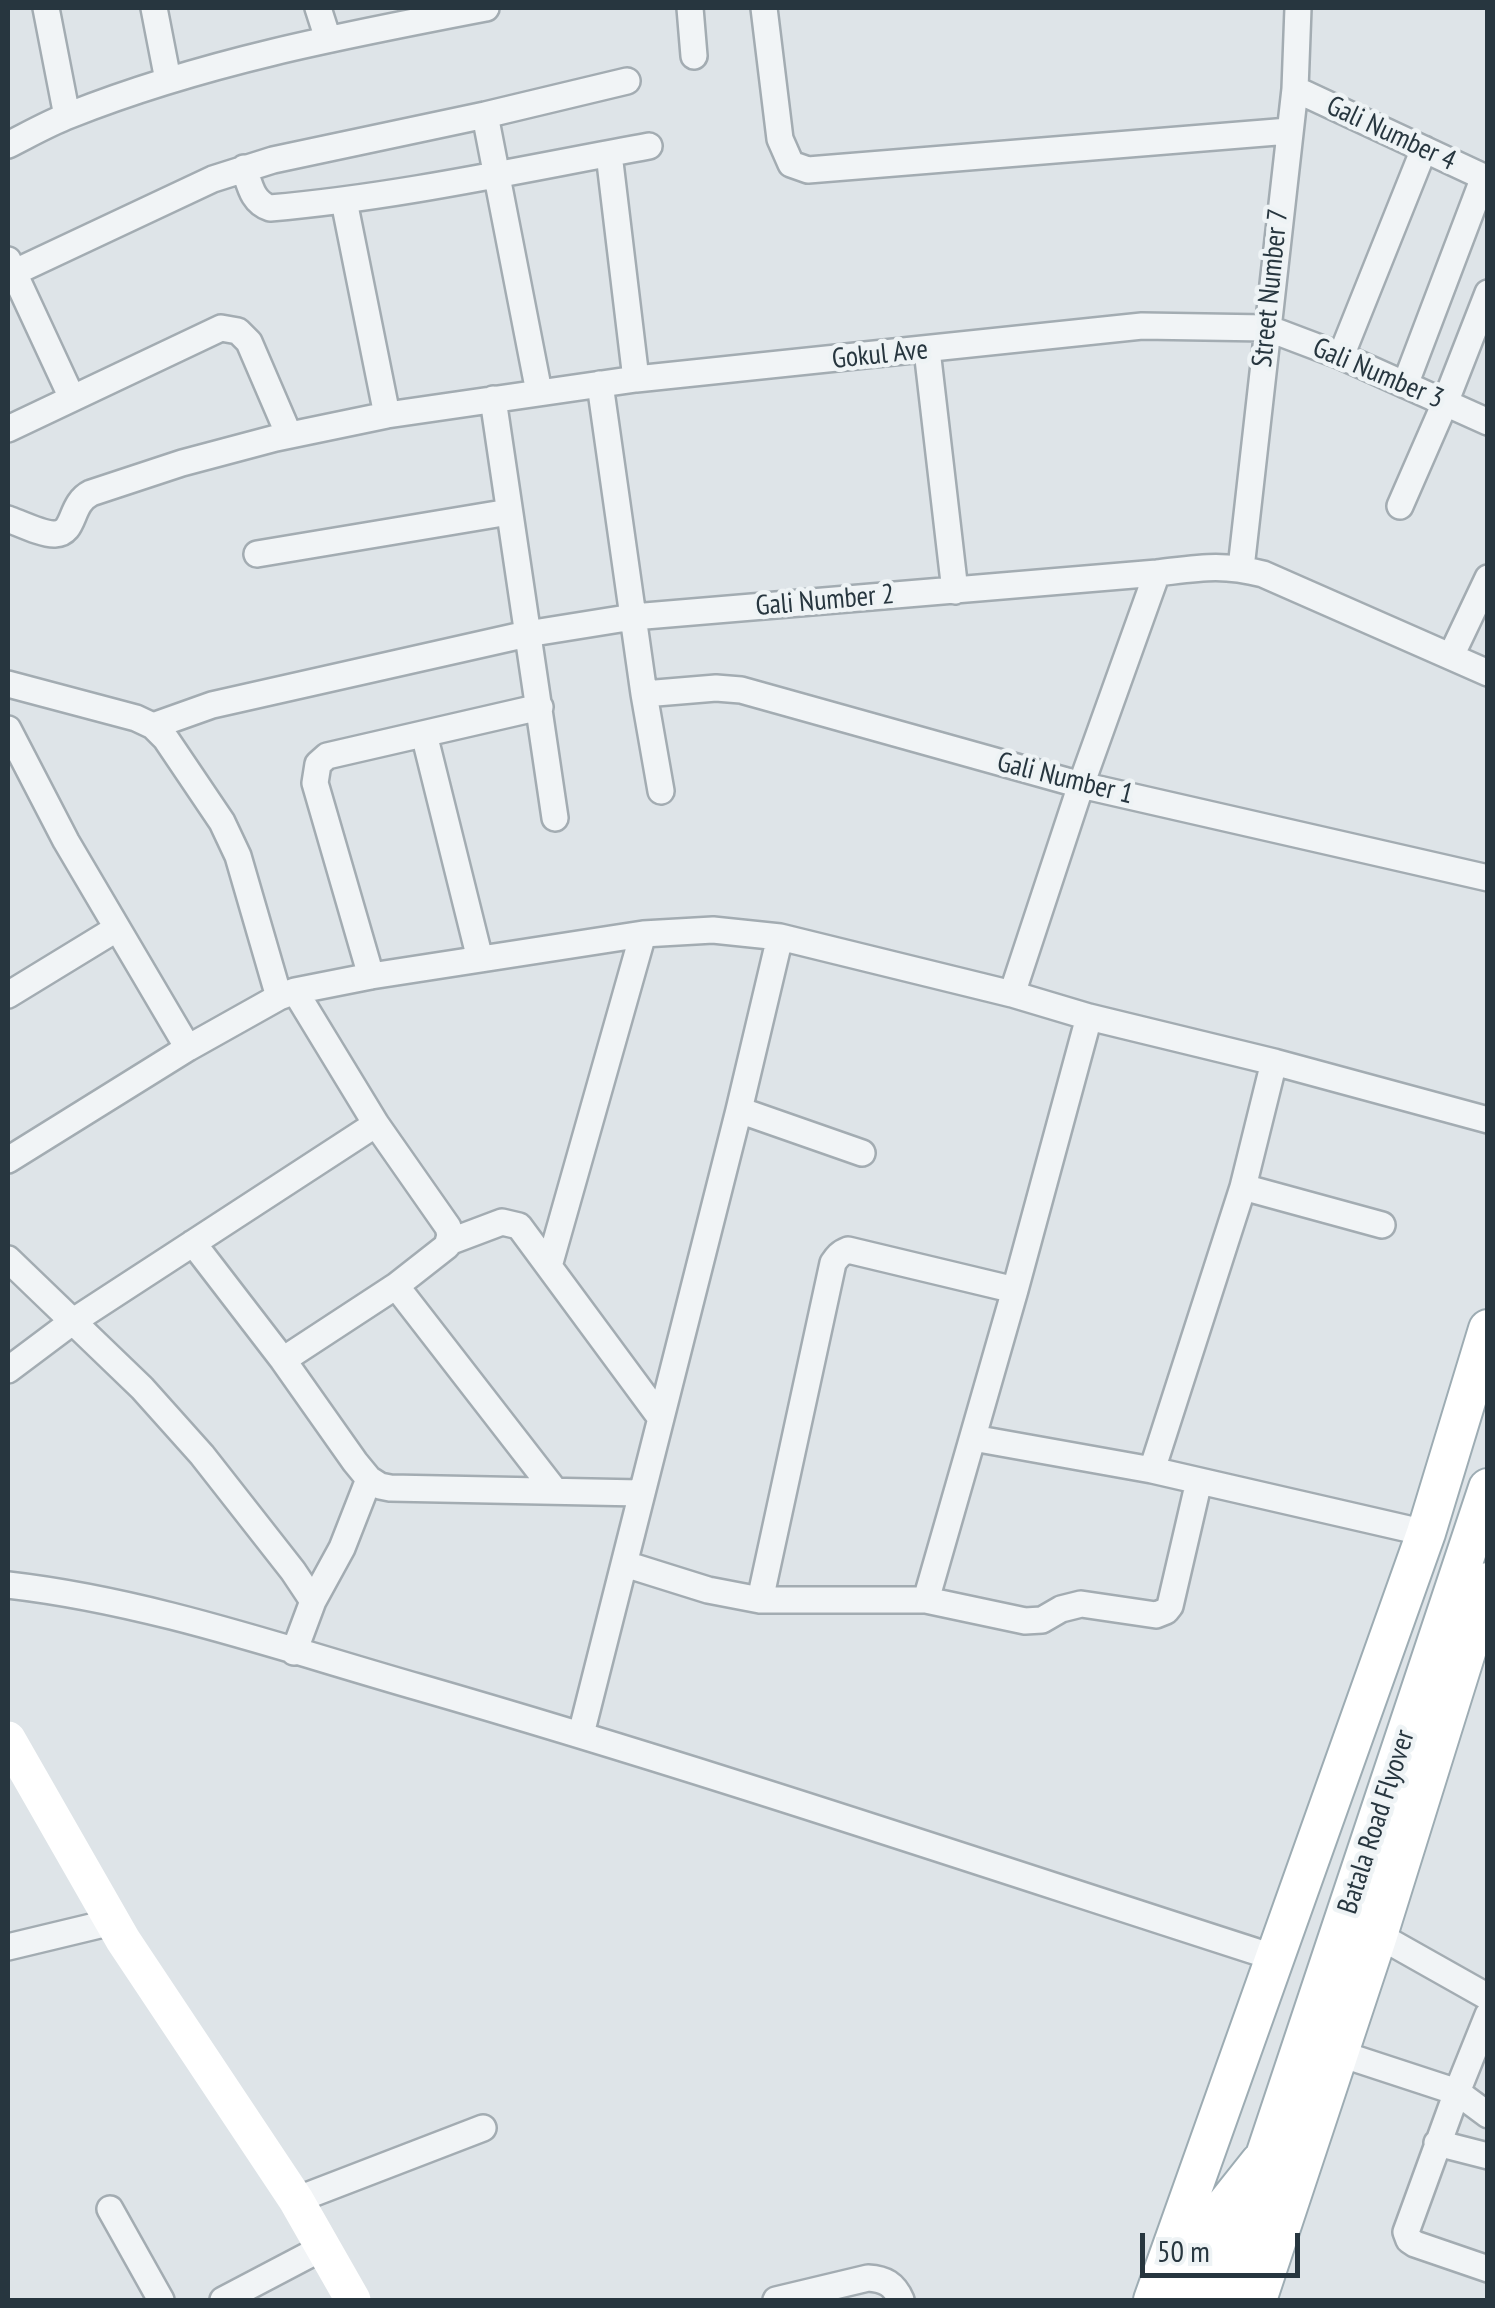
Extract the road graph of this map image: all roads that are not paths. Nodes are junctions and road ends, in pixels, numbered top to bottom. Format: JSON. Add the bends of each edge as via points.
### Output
{"nodes":[{"id":1,"x":46,"y":8,"type":"edge"},
{"id":2,"x":154,"y":8,"type":"edge"},
{"id":3,"x":318,"y":8,"type":"edge"},
{"id":4,"x":486,"y":8,"type":"edge"},
{"id":5,"x":690,"y":8,"type":"edge"},
{"id":6,"x":764,"y":8,"type":"edge"},
{"id":7,"x":1298,"y":8,"type":"edge"},
{"id":8,"x":328,"y":39,"type":"junction"},
{"id":9,"x":694,"y":56,"type":"dead end"},
{"id":10,"x":168,"y":80,"type":"junction"},
{"id":11,"x":627,"y":81,"type":"dead end"},
{"id":12,"x":1295,"y":89,"type":"junction"},
{"id":13,"x":486,"y":115,"type":"junction"},
{"id":14,"x":67,"y":116,"type":"junction"},
{"id":15,"x":1289,"y":132,"type":"junction"},
{"id":16,"x":8,"y":145,"type":"edge"},
{"id":17,"x":649,"y":146,"type":"dead end"},
{"id":18,"x":1424,"y":149,"type":"junction"},
{"id":19,"x":609,"y":154,"type":"junction"},
{"id":20,"x":244,"y":168,"type":"junction"},
{"id":21,"x":498,"y":176,"type":"junction"},
{"id":22,"x":1486,"y":178,"type":"edge"},
{"id":23,"x":344,"y":201,"type":"junction"},
{"id":24,"x":10,"y":266,"type":"edge"},
{"id":25,"x":1488,"y":293,"type":"edge"},
{"id":26,"x":1267,"y":328,"type":"junction"},
{"id":27,"x":926,"y":350,"type":"junction"},
{"id":28,"x":1341,"y":356,"type":"junction"},
{"id":29,"x":636,"y":379,"type":"junction"},
{"id":30,"x":600,"y":384,"type":"junction"},
{"id":31,"x":1404,"y":385,"type":"junction"},
{"id":32,"x":539,"y":392,"type":"junction"},
{"id":33,"x":72,"y":398,"type":"junction"},
{"id":34,"x":493,"y":399,"type":"junction"},
{"id":35,"x":1444,"y":403,"type":"junction"},
{"id":36,"x":387,"y":415,"type":"junction"},
{"id":37,"x":1488,"y":422,"type":"edge"},
{"id":38,"x":8,"y":429,"type":"edge"},
{"id":39,"x":289,"y":436,"type":"junction"},
{"id":40,"x":1400,"y":506,"type":"dead end"},
{"id":41,"x":509,"y":512,"type":"junction"},
{"id":42,"x":8,"y":520,"type":"edge"},
{"id":43,"x":256,"y":554,"type":"dead end"},
{"id":44,"x":1241,"y":568,"type":"junction"},
{"id":45,"x":1158,"y":574,"type":"junction"},
{"id":46,"x":1488,"y":578,"type":"edge"},
{"id":47,"x":955,"y":590,"type":"junction"},
{"id":48,"x":633,"y":618,"type":"junction"},
{"id":49,"x":527,"y":634,"type":"junction"},
{"id":50,"x":1450,"y":656,"type":"junction"},
{"id":51,"x":1488,"y":673,"type":"edge"},
{"id":52,"x":8,"y":684,"type":"edge"},
{"id":53,"x":644,"y":694,"type":"junction"},
{"id":54,"x":540,"y":707,"type":"junction"},
{"id":55,"x":153,"y":726,"type":"junction"},
{"id":56,"x":8,"y":729,"type":"edge"},
{"id":57,"x":424,"y":734,"type":"junction"},
{"id":58,"x":18,"y":776,"type":"edge"},
{"id":59,"x":1081,"y":785,"type":"junction"},
{"id":60,"x":661,"y":791,"type":"dead end"},
{"id":61,"x":556,"y":818,"type":"dead end"},
{"id":62,"x":1488,"y":878,"type":"edge"},
{"id":63,"x":116,"y":929,"type":"junction"},
{"id":64,"x":644,"y":934,"type":"junction"},
{"id":65,"x":780,"y":937,"type":"junction"},
{"id":66,"x":480,"y":959,"type":"junction"},
{"id":67,"x":370,"y":976,"type":"junction"},
{"id":68,"x":287,"y":994,"type":"junction"},
{"id":69,"x":1012,"y":994,"type":"junction"},
{"id":70,"x":8,"y":995,"type":"edge"},
{"id":71,"x":1089,"y":1016,"type":"junction"},
{"id":72,"x":188,"y":1048,"type":"junction"},
{"id":73,"x":1274,"y":1062,"type":"junction"},
{"id":74,"x":739,"y":1110,"type":"junction"},
{"id":75,"x":1488,"y":1120,"type":"edge"},
{"id":76,"x":376,"y":1124,"type":"junction"},
{"id":77,"x":862,"y":1153,"type":"dead end"},
{"id":78,"x":8,"y":1160,"type":"edge"},
{"id":79,"x":1244,"y":1187,"type":"junction"},
{"id":80,"x":1382,"y":1225,"type":"dead end"},
{"id":81,"x":449,"y":1242,"type":"junction"},
{"id":82,"x":193,"y":1243,"type":"junction"},
{"id":83,"x":8,"y":1259,"type":"edge"},
{"id":84,"x":549,"y":1266,"type":"junction"},
{"id":85,"x":396,"y":1286,"type":"junction"},
{"id":86,"x":1015,"y":1290,"type":"junction"},
{"id":87,"x":72,"y":1322,"type":"junction"},
{"id":88,"x":1488,"y":1329,"type":"edge"},
{"id":89,"x":283,"y":1360,"type":"junction"},
{"id":90,"x":8,"y":1370,"type":"edge"},
{"id":91,"x":660,"y":1417,"type":"junction"},
{"id":92,"x":972,"y":1438,"type":"junction"},
{"id":93,"x":1152,"y":1470,"type":"junction"},
{"id":94,"x":369,"y":1478,"type":"junction"},
{"id":95,"x":1199,"y":1481,"type":"junction"},
{"id":96,"x":1488,"y":1488,"type":"edge"},
{"id":97,"x":555,"y":1491,"type":"junction"},
{"id":98,"x":640,"y":1493,"type":"junction"},
{"id":99,"x":1426,"y":1533,"type":"junction"},
{"id":100,"x":624,"y":1564,"type":"junction"},
{"id":101,"x":1487,"y":1583,"type":"edge"},
{"id":102,"x":8,"y":1585,"type":"edge"},
{"id":103,"x":760,"y":1600,"type":"junction"},
{"id":104,"x":926,"y":1600,"type":"junction"},
{"id":105,"x":313,"y":1601,"type":"junction"},
{"id":106,"x":294,"y":1652,"type":"junction"},
{"id":107,"x":581,"y":1734,"type":"junction"},
{"id":108,"x":8,"y":1739,"type":"edge"},
{"id":109,"x":112,"y":1922,"type":"junction"},
{"id":110,"x":1378,"y":1935,"type":"junction"},
{"id":111,"x":8,"y":1947,"type":"edge"},
{"id":112,"x":1276,"y":1958,"type":"junction"},
{"id":113,"x":1488,"y":1997,"type":"edge"},
{"id":114,"x":1488,"y":2015,"type":"edge"},
{"id":115,"x":1338,"y":2052,"type":"junction"},
{"id":116,"x":1458,"y":2092,"type":"junction"},
{"id":117,"x":1488,"y":2115,"type":"edge"},
{"id":118,"x":483,"y":2128,"type":"dead end"},
{"id":119,"x":1437,"y":2143,"type":"junction"},
{"id":120,"x":1265,"y":2156,"type":"junction"},
{"id":121,"x":1488,"y":2156,"type":"edge"},
{"id":122,"x":296,"y":2200,"type":"junction"},
{"id":123,"x":110,"y":2208,"type":"dead end"},
{"id":124,"x":1194,"y":2241,"type":"junction"},
{"id":125,"x":322,"y":2248,"type":"junction"},
{"id":126,"x":1488,"y":2269,"type":"edge"},
{"id":127,"x":161,"y":2300,"type":"edge"},
{"id":128,"x":222,"y":2300,"type":"edge"},
{"id":129,"x":352,"y":2300,"type":"edge"},
{"id":130,"x":776,"y":2300,"type":"edge"},
{"id":131,"x":901,"y":2300,"type":"edge"},
{"id":132,"x":1152,"y":2300,"type":"edge"},
{"id":133,"x":1190,"y":2300,"type":"edge"},
{"id":134,"x":1219,"y":2300,"type":"edge"},
{"id":135,"x":1257,"y":2300,"type":"edge"}],
"edges":[{"from":1,"to":14,"type":"street"},
{"from":2,"to":10,"type":"street"},
{"from":3,"to":8,"type":"street"},
{"from":4,"to":8,"type":"street"},
{"from":5,"to":9,"type":"street"},
{"from":6,"to":15,"type":"street","via":[[780,138],[791,164],[808,170]]},
{"from":7,"to":12,"type":"street","name":"Street Number 7"},
{"from":8,"to":10,"type":"street"},
{"from":10,"to":14,"type":"street"},
{"from":11,"to":13,"type":"street"},
{"from":12,"to":15,"type":"street","name":"Street Number 7"},
{"from":12,"to":18,"type":"street","name":"Gali Number 4"},
{"from":13,"to":20,"type":"street"},
{"from":13,"to":21,"type":"street"},
{"from":14,"to":16,"type":"street"},
{"from":15,"to":26,"type":"street","name":"Street Number 7"},
{"from":17,"to":19,"type":"street"},
{"from":18,"to":22,"type":"street","name":"Gali Number 4"},
{"from":18,"to":28,"type":"street"},
{"from":19,"to":21,"type":"street"},
{"from":19,"to":29,"type":"street"},
{"from":20,"to":23,"type":"street","via":[[255,198],[270,208]]},
{"from":20,"to":24,"type":"street"},
{"from":21,"to":23,"type":"street"},
{"from":21,"to":32,"type":"street"},
{"from":22,"to":31,"type":"street"},
{"from":23,"to":36,"type":"street"},
{"from":24,"to":33,"type":"street"},
{"from":25,"to":35,"type":"street"},
{"from":26,"to":27,"type":"street","name":"Gokul Ave","via":[[1142,326]]},
{"from":26,"to":28,"type":"street","name":"Gali Number 3"},
{"from":26,"to":44,"type":"street","name":"Street Number 7"},
{"from":27,"to":29,"type":"street","name":"Gokul Ave"},
{"from":27,"to":47,"type":"street"},
{"from":28,"to":31,"type":"street","name":"Gali Number 3"},
{"from":29,"to":30,"type":"street","name":"Gokul Ave"},
{"from":30,"to":32,"type":"street","name":"Gokul Ave"},
{"from":30,"to":48,"type":"street"},
{"from":31,"to":35,"type":"street","name":"Gali Number 3"},
{"from":32,"to":34,"type":"street","name":"Gokul Ave"},
{"from":33,"to":38,"type":"street"},
{"from":33,"to":39,"type":"street","via":[[229,328],[248,342]]},
{"from":34,"to":36,"type":"street","name":"Gokul Ave"},
{"from":34,"to":41,"type":"street"},
{"from":35,"to":37,"type":"street","name":"Gali Number 3"},
{"from":35,"to":40,"type":"street"},
{"from":36,"to":39,"type":"street","name":"Gokul Ave"},
{"from":39,"to":42,"type":"street","name":"Gokul Ave","via":[[91,493],[78,502],[69,527],[54,535]]},
{"from":41,"to":43,"type":"street"},
{"from":41,"to":49,"type":"street"},
{"from":44,"to":45,"type":"street","name":"Gali Number 2"},
{"from":44,"to":50,"type":"street","name":"Gali Number 2"},
{"from":45,"to":47,"type":"street","name":"Gali Number 2"},
{"from":45,"to":59,"type":"street"},
{"from":46,"to":50,"type":"street"},
{"from":47,"to":48,"type":"street","name":"Gali Number 2"},
{"from":48,"to":49,"type":"street","name":"Gali Number 2"},
{"from":48,"to":53,"type":"street"},
{"from":49,"to":54,"type":"street"},
{"from":49,"to":55,"type":"street","name":"Gali Number 2","via":[[212,705]]},
{"from":50,"to":51,"type":"street","name":"Gali Number 2"},
{"from":52,"to":55,"type":"street"},
{"from":53,"to":59,"type":"street","name":"Gali Number 1","via":[[741,690]]},
{"from":53,"to":60,"type":"street"},
{"from":54,"to":57,"type":"street"},
{"from":54,"to":61,"type":"street"},
{"from":55,"to":68,"type":"street","via":[[222,822]]},
{"from":56,"to":58,"type":"street"},
{"from":57,"to":66,"type":"street"},
{"from":57,"to":67,"type":"street","via":[[326,756],[316,772]]},
{"from":58,"to":63,"type":"street"},
{"from":59,"to":62,"type":"street","name":"Gali Number 1"},
{"from":59,"to":69,"type":"street"},
{"from":63,"to":70,"type":"street"},
{"from":63,"to":72,"type":"street"},
{"from":64,"to":65,"type":"street","via":[[713,930]]},
{"from":64,"to":66,"type":"street"},
{"from":64,"to":84,"type":"street"},
{"from":65,"to":69,"type":"street"},
{"from":65,"to":74,"type":"street"},
{"from":66,"to":67,"type":"street"},
{"from":67,"to":68,"type":"street"},
{"from":68,"to":72,"type":"street"},
{"from":68,"to":76,"type":"street"},
{"from":69,"to":71,"type":"street"},
{"from":71,"to":73,"type":"street"},
{"from":71,"to":86,"type":"street"},
{"from":72,"to":78,"type":"street"},
{"from":73,"to":75,"type":"street"},
{"from":73,"to":79,"type":"street"},
{"from":74,"to":77,"type":"street"},
{"from":74,"to":91,"type":"street"},
{"from":76,"to":81,"type":"street","via":[[448,1227]]},
{"from":76,"to":82,"type":"street"},
{"from":79,"to":80,"type":"street"},
{"from":79,"to":93,"type":"street"},
{"from":81,"to":84,"type":"street","via":[[512,1223]]},
{"from":81,"to":85,"type":"street"},
{"from":82,"to":87,"type":"street"},
{"from":82,"to":89,"type":"street"},
{"from":83,"to":87,"type":"street"},
{"from":84,"to":91,"type":"street"},
{"from":85,"to":89,"type":"street"},
{"from":85,"to":97,"type":"street"},
{"from":86,"to":92,"type":"street"},
{"from":86,"to":103,"type":"street","via":[[841,1252],[833,1263]]},
{"from":87,"to":90,"type":"street"},
{"from":87,"to":105,"type":"street","via":[[202,1454]]},
{"from":88,"to":99,"type":"main road"},
{"from":89,"to":94,"type":"street"},
{"from":91,"to":98,"type":"street"},
{"from":92,"to":93,"type":"street"},
{"from":92,"to":104,"type":"street"},
{"from":93,"to":95,"type":"street"},
{"from":94,"to":97,"type":"street","via":[[390,1488]]},
{"from":94,"to":105,"type":"street"},
{"from":95,"to":99,"type":"street"},
{"from":95,"to":104,"type":"street","via":[[1170,1606],[1161,1614],[1081,1604],[1025,1621]]},
{"from":96,"to":120,"type":"main road","name":"Batala Road Flyover"},
{"from":97,"to":98,"type":"street"},
{"from":98,"to":100,"type":"street"},
{"from":99,"to":112,"type":"main road"},
{"from":100,"to":103,"type":"street"},
{"from":100,"to":107,"type":"street"},
{"from":101,"to":110,"type":"main road"},
{"from":102,"to":106,"type":"street","via":[[109,1601]]},
{"from":103,"to":104,"type":"street"},
{"from":105,"to":106,"type":"street"},
{"from":106,"to":107,"type":"street"},
{"from":107,"to":112,"type":"street"},
{"from":108,"to":109,"type":"street"},
{"from":109,"to":111,"type":"street"},
{"from":109,"to":122,"type":"street"},
{"from":110,"to":113,"type":"street"},
{"from":110,"to":115,"type":"main road"},
{"from":112,"to":124,"type":"main road"},
{"from":114,"to":116,"type":"street"},
{"from":115,"to":116,"type":"street"},
{"from":115,"to":135,"type":"main road"},
{"from":116,"to":117,"type":"street"},
{"from":116,"to":119,"type":"street"},
{"from":118,"to":122,"type":"street"},
{"from":119,"to":121,"type":"street"},
{"from":119,"to":126,"type":"street","via":[[1406,2232],[1415,2244]]},
{"from":120,"to":124,"type":"main road"},
{"from":120,"to":134,"type":"main road","via":[[1255,2212]]},
{"from":122,"to":125,"type":"street"},
{"from":123,"to":127,"type":"street"},
{"from":124,"to":132,"type":"main road"},
{"from":124,"to":133,"type":"main road"},
{"from":125,"to":128,"type":"street"},
{"from":125,"to":129,"type":"street"},
{"from":130,"to":131,"type":"street","via":[[868,2278],[891,2284]]}]}
